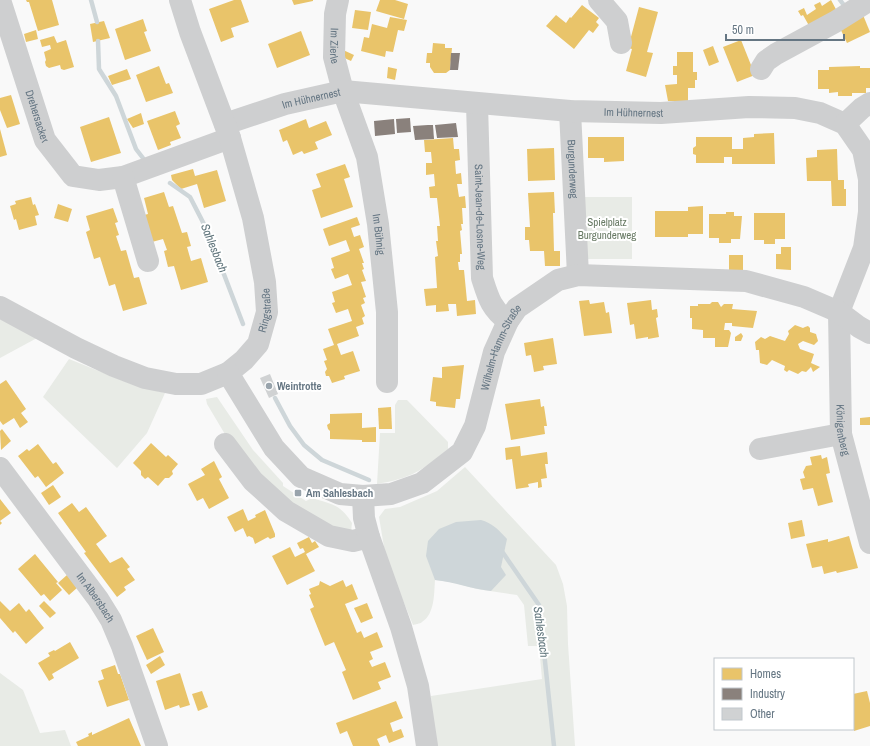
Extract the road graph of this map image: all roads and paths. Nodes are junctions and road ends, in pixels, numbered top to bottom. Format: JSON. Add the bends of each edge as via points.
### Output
{"nodes":[{"id":1,"x":0,"y":0,"type":"edge"},
{"id":2,"x":180,"y":0,"type":"edge"},
{"id":3,"x":338,"y":0,"type":"edge"},
{"id":4,"x":599,"y":0,"type":"edge"},
{"id":5,"x":870,"y":0,"type":"edge"},
{"id":6,"x":621,"y":44,"type":"dead end"},
{"id":7,"x":761,"y":69,"type":"dead end"},
{"id":8,"x":343,"y":91,"type":"junction"},
{"id":9,"x":870,"y":103,"type":"edge"},
{"id":10,"x":477,"y":104,"type":"junction"},
{"id":11,"x":570,"y":111,"type":"junction"},
{"id":12,"x":845,"y":124,"type":"junction"},
{"id":13,"x":227,"y":131,"type":"junction"},
{"id":14,"x":123,"y":177,"type":"junction"},
{"id":15,"x":148,"y":261,"type":"dead end"},
{"id":16,"x":578,"y":275,"type":"junction"},
{"id":17,"x":0,"y":307,"type":"edge"},
{"id":18,"x":839,"y":312,"type":"junction"},
{"id":19,"x":508,"y":321,"type":"junction"},
{"id":20,"x":870,"y":333,"type":"edge"},
{"id":21,"x":228,"y":373,"type":"junction"},
{"id":22,"x":387,"y":382,"type":"dead end"},
{"id":23,"x":841,"y":434,"type":"junction"},
{"id":24,"x":225,"y":444,"type":"dead end"},
{"id":25,"x":760,"y":449,"type":"dead end"},
{"id":26,"x":0,"y":468,"type":"edge"},
{"id":27,"x":363,"y":496,"type":"junction"},
{"id":28,"x":369,"y":537,"type":"junction"},
{"id":29,"x":870,"y":544,"type":"edge"},
{"id":30,"x":156,"y":746,"type":"edge"},
{"id":31,"x":427,"y":746,"type":"edge"}],
"edges":[{"from":1,"to":14,"type":"street","name":"Drehersacker","via":[[45,140],[73,176],[99,180]]},
{"from":2,"to":13,"type":"street","name":"Ringstraße"},
{"from":3,"to":8,"type":"street","name":"Im Zierle","via":[[335,14],[334,57]]},
{"from":4,"to":6,"type":"street","via":[[617,21]]},
{"from":5,"to":7,"type":"street","via":[[776,54],[766,61]]},
{"from":8,"to":10,"type":"street","name":"Im Hühnernest"},
{"from":8,"to":13,"type":"street","name":"Im Hühnernest","via":[[285,104]]},
{"from":8,"to":22,"type":"street","name":"Im Bühnig","via":[[367,157],[378,224],[387,312]]},
{"from":9,"to":12,"type":"street"},
{"from":10,"to":11,"type":"street","name":"Im Hühnernest"},
{"from":10,"to":19,"type":"street","name":"Saint-Jean-de-Losne-Weg","via":[[482,278],[491,305]]},
{"from":11,"to":12,"type":"street","name":"Im Hühnernest","via":[[661,113],[749,107],[795,108],[820,113]]},
{"from":11,"to":16,"type":"street","name":"Burgunderweg"},
{"from":12,"to":18,"type":"street","via":[[863,150],[869,179],[869,212],[864,248]]},
{"from":13,"to":14,"type":"street","name":"Drehersacker"},
{"from":13,"to":21,"type":"street","name":"Ringstraße","via":[[253,218],[265,282],[267,312],[258,344]]},
{"from":14,"to":15,"type":"street"},
{"from":16,"to":18,"type":"street","name":"Wilhelm-Hamm-Straße","via":[[746,281],[804,297]]},
{"from":16,"to":19,"type":"street","name":"Wilhelm-Hamm-Straße","via":[[558,280],[518,308]]},
{"from":17,"to":21,"type":"street","name":"Ringstraße","via":[[76,348],[145,378],[176,384],[202,384]]},
{"from":18,"to":20,"type":"street","name":"Wilhelm-Hamm-Straße"},
{"from":18,"to":23,"type":"street","name":"Königenberg"},
{"from":19,"to":27,"type":"street","name":"Wilhelm-Hamm-Straße","via":[[494,352],[475,426],[462,452],[422,483],[391,494]]},
{"from":21,"to":27,"type":"street","name":"Wilhelm-Hamm-Straße","via":[[274,448],[301,477],[340,494]]},
{"from":23,"to":25,"type":"street"},
{"from":23,"to":29,"type":"street","name":"Königenberg"},
{"from":24,"to":28,"type":"street","via":[[253,481],[286,511],[329,536],[353,540]]},
{"from":26,"to":30,"type":"street","name":"Im Albersbach","via":[[111,620]]},
{"from":27,"to":28,"type":"street","via":[[364,518]]},
{"from":28,"to":31,"type":"street","via":[[401,627],[418,686]]}]}
